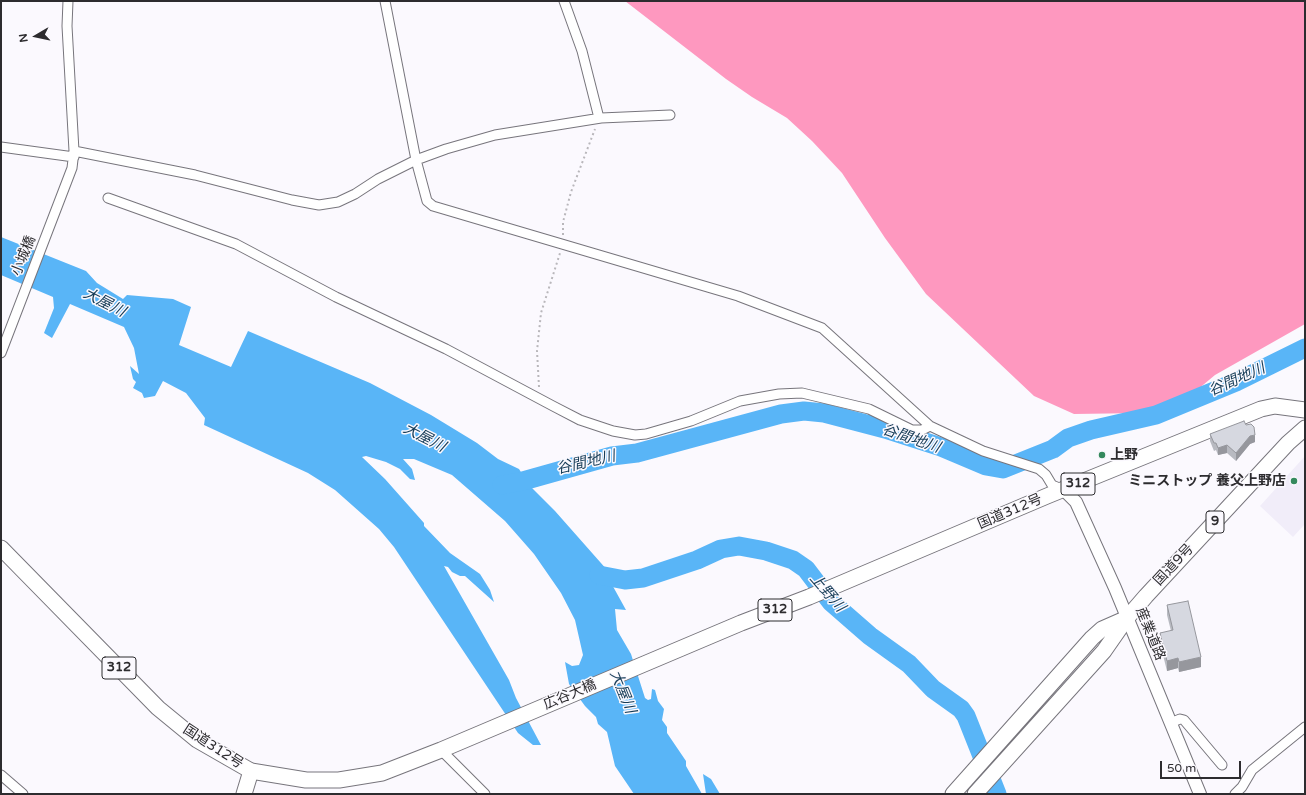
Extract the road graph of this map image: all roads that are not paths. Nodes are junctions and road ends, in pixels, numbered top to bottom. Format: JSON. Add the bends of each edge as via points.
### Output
{"nodes":[{"id":1,"x":68,"y":1,"type":"edge"},
{"id":2,"x":385,"y":1,"type":"edge"},
{"id":3,"x":564,"y":1,"type":"edge"},
{"id":4,"x":670,"y":115,"type":"dead end"},
{"id":5,"x":599,"y":118,"type":"junction"},
{"id":6,"x":1,"y":147,"type":"edge"},
{"id":7,"x":74,"y":154,"type":"junction"},
{"id":8,"x":416,"y":160,"type":"junction"},
{"id":9,"x":108,"y":198,"type":"dead end"},
{"id":10,"x":1,"y":353,"type":"edge"},
{"id":11,"x":1305,"y":410,"type":"edge"},
{"id":12,"x":930,"y":426,"type":"junction"},
{"id":13,"x":1305,"y":428,"type":"edge"},
{"id":14,"x":1064,"y":490,"type":"junction"},
{"id":15,"x":1,"y":548,"type":"edge"},
{"id":16,"x":1127,"y":618,"type":"junction"},
{"id":17,"x":740,"y":623,"type":"joint"},
{"id":18,"x":1170,"y":722,"type":"junction"},
{"id":19,"x":1305,"y":727,"type":"edge"},
{"id":20,"x":443,"y":750,"type":"junction"},
{"id":21,"x":1222,"y":765,"type":"dead end"},
{"id":22,"x":251,"y":771,"type":"junction"},
{"id":23,"x":1,"y":775,"type":"edge"},
{"id":24,"x":979,"y":790,"type":"edge"},
{"id":25,"x":23,"y":794,"type":"edge"},
{"id":26,"x":244,"y":794,"type":"edge"},
{"id":27,"x":485,"y":794,"type":"edge"},
{"id":28,"x":953,"y":794,"type":"edge"},
{"id":29,"x":1200,"y":794,"type":"edge"},
{"id":30,"x":1235,"y":794,"type":"edge"}],
"edges":[{"from":1,"to":7,"type":"street","name":"小城橋"},
{"from":2,"to":8,"type":"street"},
{"from":3,"to":5,"type":"street","via":[[582,51]]},
{"from":4,"to":5,"type":"street"},
{"from":5,"to":8,"type":"street","via":[[496,135]]},
{"from":6,"to":7,"type":"street"},
{"from":7,"to":8,"type":"street","via":[[195,175],[292,200],[319,204],[338,202]]},
{"from":7,"to":10,"type":"street","name":"小城橋","via":[[72,168]]},
{"from":8,"to":12,"type":"street","via":[[427,201],[434,206],[738,296],[822,328]]},
{"from":9,"to":12,"type":"street","via":[[236,244],[336,297],[446,349],[580,420],[612,431],[646,434],[691,421],[740,401],[802,393],[869,409],[912,430],[922,430]]},
{"from":11,"to":14,"type":"main road","name":"国道312号","number":"312","via":[[1275,406],[1261,409]]},
{"from":12,"to":14,"type":"street","via":[[983,451],[1039,469],[1052,485]]},
{"from":13,"to":16,"type":"main road","name":"国道9号","number":"9"},
{"from":14,"to":16,"type":"street","name":"産業道路","via":[[1076,502]]},
{"from":14,"to":17,"type":"main road","name":"国道312号","number":"312","via":[[809,597]]},
{"from":15,"to":22,"type":"main road","name":"国道312号","number":"312","via":[[158,708],[196,740]]},
{"from":16,"to":18,"type":"street","name":"産業道路"},
{"from":16,"to":24,"type":"main road","name":"国道9号","number":"9","via":[[1104,652]]},
{"from":16,"to":28,"type":"main road","name":"国道9号","number":"9","via":[[1102,629],[1092,638]]},
{"from":17,"to":20,"type":"main road","name":"広谷大橋","number":"312"},
{"from":18,"to":21,"type":"street","via":[[1184,720]]},
{"from":18,"to":29,"type":"street","name":"産業道路"},
{"from":19,"to":30,"type":"street","via":[[1252,770]]},
{"from":20,"to":22,"type":"main road","name":"国道312号","number":"312","via":[[382,773],[339,780],[306,780]]},
{"from":20,"to":27,"type":"street"},
{"from":22,"to":26,"type":"main road"},
{"from":23,"to":25,"type":"street"}]}
